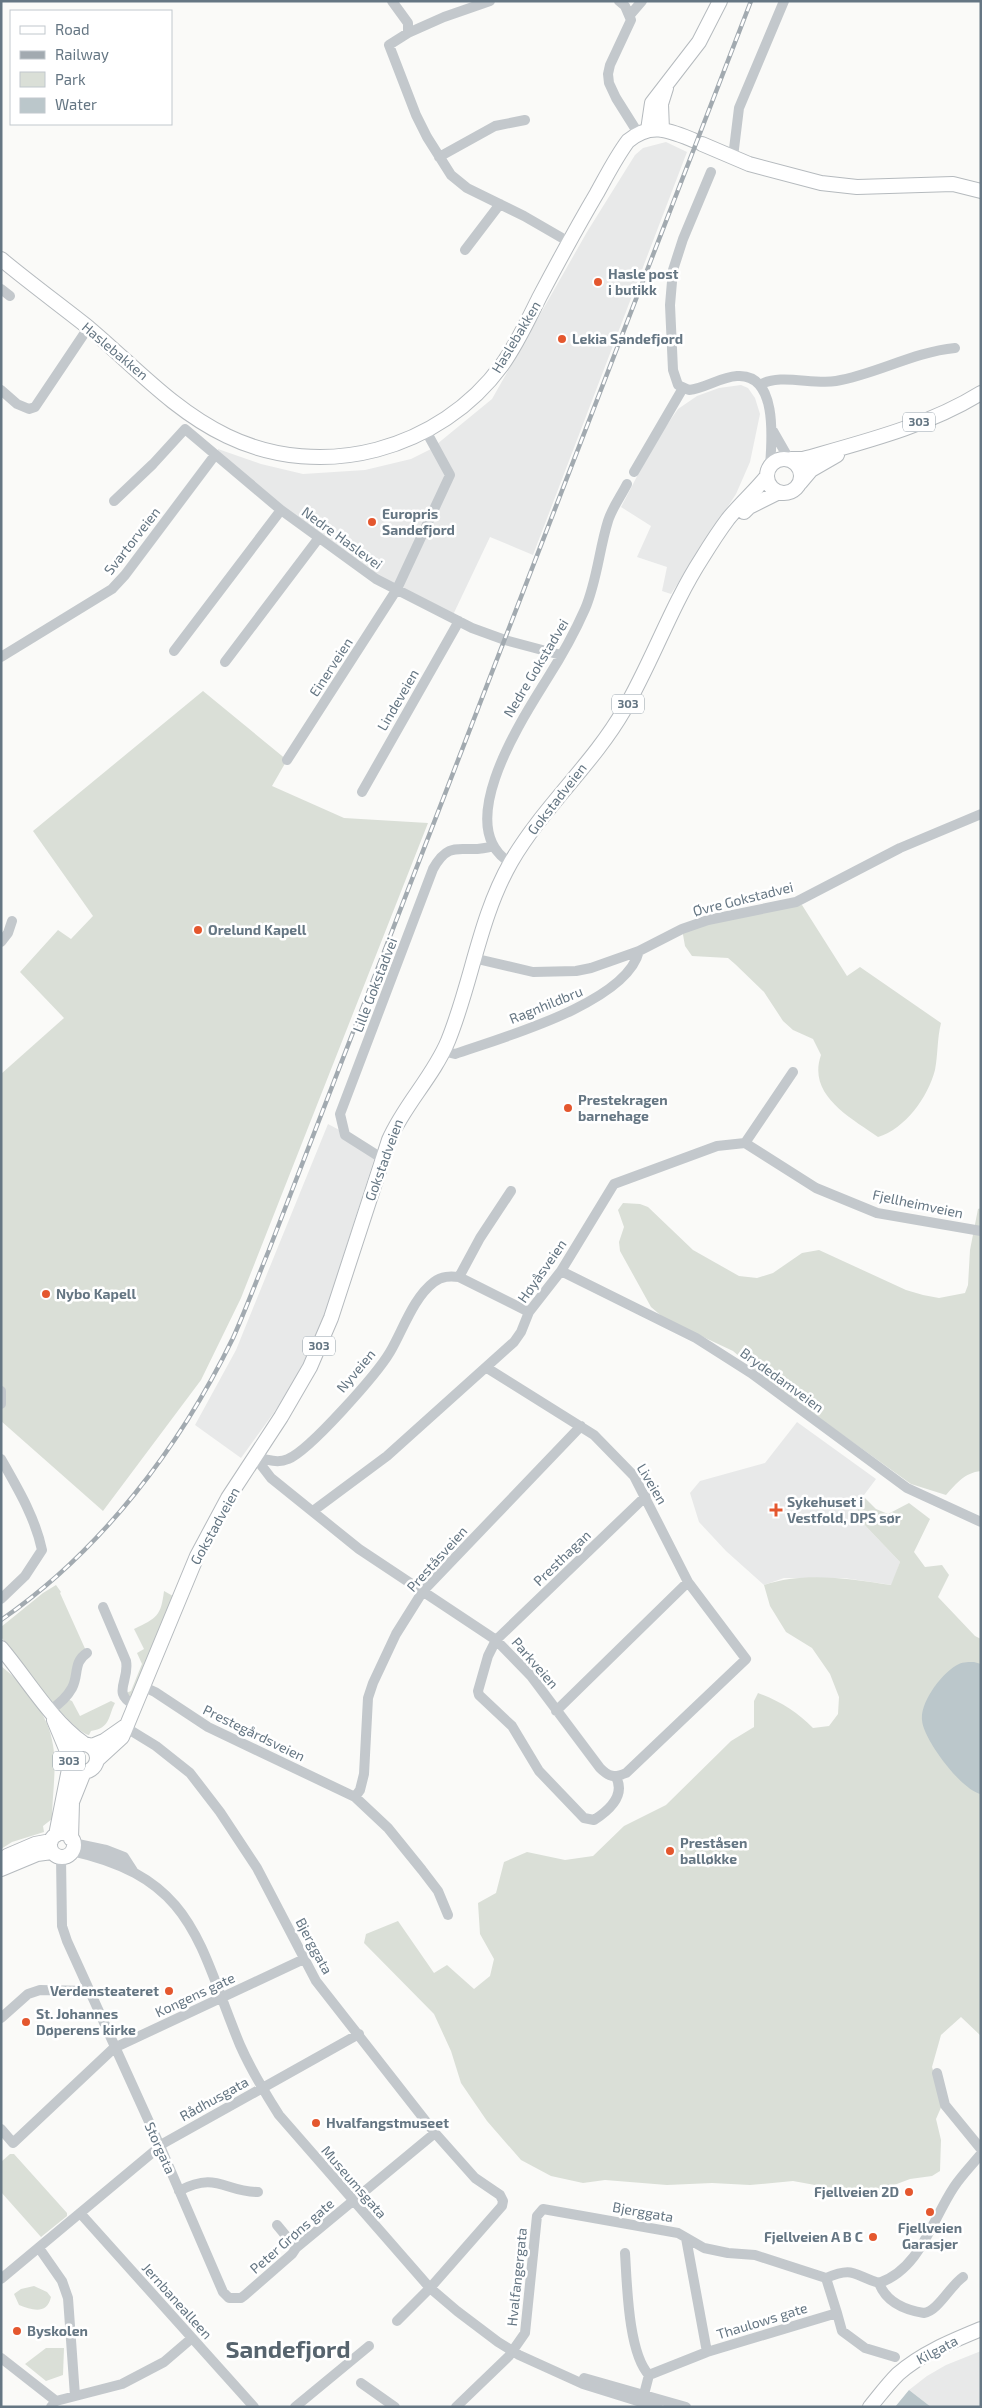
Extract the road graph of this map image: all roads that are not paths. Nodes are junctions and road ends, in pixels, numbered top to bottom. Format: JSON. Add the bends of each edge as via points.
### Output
{"nodes":[{"id":1,"x":392,"y":1,"type":"edge"},
{"id":2,"x":490,"y":1,"type":"edge"},
{"id":3,"x":619,"y":1,"type":"edge"},
{"id":4,"x":642,"y":1,"type":"edge"},
{"id":5,"x":720,"y":1,"type":"edge"},
{"id":6,"x":784,"y":1,"type":"edge"},
{"id":7,"x":630,"y":15,"type":"junction"},
{"id":8,"x":408,"y":33,"type":"junction"},
{"id":9,"x":667,"y":84,"type":"junction"},
{"id":10,"x":525,"y":120,"type":"dead end"},
{"id":11,"x":662,"y":130,"type":"junction"},
{"id":12,"x":643,"y":132,"type":"junction"},
{"id":13,"x":439,"y":157,"type":"junction"},
{"id":14,"x":733,"y":157,"type":"junction"},
{"id":15,"x":712,"y":172,"type":"dead end"},
{"id":16,"x":981,"y":191,"type":"edge"},
{"id":17,"x":500,"y":204,"type":"junction"},
{"id":18,"x":569,"y":242,"type":"junction"},
{"id":19,"x":466,"y":250,"type":"dead end"},
{"id":20,"x":1,"y":259,"type":"edge"},
{"id":21,"x":1,"y":289,"type":"edge"},
{"id":22,"x":10,"y":296,"type":"dead end"},
{"id":23,"x":88,"y":328,"type":"junction"},
{"id":24,"x":955,"y":348,"type":"dead end"},
{"id":25,"x":760,"y":385,"type":"junction"},
{"id":26,"x":683,"y":388,"type":"junction"},
{"id":27,"x":1,"y":390,"type":"edge"},
{"id":28,"x":981,"y":393,"type":"edge"},
{"id":29,"x":772,"y":430,"type":"junction"},
{"id":30,"x":426,"y":431,"type":"junction"},
{"id":31,"x":854,"y":444,"type":"junction"},
{"id":32,"x":215,"y":455,"type":"junction"},
{"id":33,"x":790,"y":459,"type":"junction"},
{"id":34,"x":768,"y":471,"type":"junction"},
{"id":35,"x":634,"y":472,"type":"dead end"},
{"id":36,"x":800,"y":482,"type":"junction"},
{"id":37,"x":628,"y":484,"type":"dead end"},
{"id":38,"x":779,"y":492,"type":"junction"},
{"id":39,"x":114,"y":501,"type":"dead end"},
{"id":40,"x":281,"y":510,"type":"junction"},
{"id":41,"x":318,"y":539,"type":"junction"},
{"id":42,"x":701,"y":558,"type":"junction"},
{"id":43,"x":397,"y":589,"type":"junction"},
{"id":44,"x":459,"y":622,"type":"junction"},
{"id":45,"x":174,"y":651,"type":"dead end"},
{"id":46,"x":561,"y":655,"type":"junction"},
{"id":47,"x":1,"y":657,"type":"edge"},
{"id":48,"x":225,"y":662,"type":"dead end"},
{"id":49,"x":287,"y":760,"type":"dead end"},
{"id":50,"x":362,"y":792,"type":"dead end"},
{"id":51,"x":981,"y":814,"type":"edge"},
{"id":52,"x":493,"y":846,"type":"junction"},
{"id":53,"x":511,"y":863,"type":"junction"},
{"id":54,"x":12,"y":922,"type":"dead end"},
{"id":55,"x":1,"y":942,"type":"edge"},
{"id":56,"x":639,"y":951,"type":"junction"},
{"id":57,"x":473,"y":958,"type":"junction"},
{"id":58,"x":444,"y":1051,"type":"junction"},
{"id":59,"x":794,"y":1072,"type":"dead end"},
{"id":60,"x":745,"y":1144,"type":"junction"},
{"id":61,"x":383,"y":1159,"type":"junction"},
{"id":62,"x":511,"y":1191,"type":"dead end"},
{"id":63,"x":981,"y":1231,"type":"edge"},
{"id":64,"x":561,"y":1271,"type":"junction"},
{"id":65,"x":459,"y":1277,"type":"junction"},
{"id":66,"x":529,"y":1312,"type":"junction"},
{"id":67,"x":487,"y":1368,"type":"junction"},
{"id":68,"x":1,"y":1391,"type":"edge"},
{"id":69,"x":1,"y":1404,"type":"edge"},
{"id":70,"x":581,"y":1426,"type":"junction"},
{"id":71,"x":255,"y":1456,"type":"junction"},
{"id":72,"x":1,"y":1459,"type":"edge"},
{"id":73,"x":646,"y":1496,"type":"junction"},
{"id":74,"x":313,"y":1511,"type":"junction"},
{"id":75,"x":981,"y":1522,"type":"edge"},
{"id":76,"x":688,"y":1582,"type":"junction"},
{"id":77,"x":423,"y":1592,"type":"junction"},
{"id":78,"x":1,"y":1599,"type":"edge"},
{"id":79,"x":103,"y":1607,"type":"dead end"},
{"id":80,"x":496,"y":1640,"type":"junction"},
{"id":81,"x":1,"y":1648,"type":"edge"},
{"id":82,"x":87,"y":1653,"type":"dead end"},
{"id":83,"x":144,"y":1687,"type":"junction"},
{"id":84,"x":136,"y":1706,"type":"junction"},
{"id":85,"x":50,"y":1710,"type":"junction"},
{"id":86,"x":556,"y":1711,"type":"junction"},
{"id":87,"x":124,"y":1727,"type":"junction"},
{"id":88,"x":91,"y":1750,"type":"junction"},
{"id":89,"x":70,"y":1760,"type":"junction"},
{"id":90,"x":84,"y":1772,"type":"junction"},
{"id":91,"x":616,"y":1777,"type":"junction"},
{"id":92,"x":355,"y":1797,"type":"junction"},
{"id":93,"x":62,"y":1845,"type":"junction"},
{"id":94,"x":1,"y":1859,"type":"edge"},
{"id":95,"x":1,"y":1870,"type":"edge"},
{"id":96,"x":448,"y":1915,"type":"dead end"},
{"id":97,"x":304,"y":1959,"type":"junction"},
{"id":98,"x":88,"y":1991,"type":"junction"},
{"id":99,"x":222,"y":1997,"type":"junction"},
{"id":100,"x":1,"y":2018,"type":"edge"},
{"id":101,"x":359,"y":2034,"type":"junction"},
{"id":102,"x":114,"y":2048,"type":"junction"},
{"id":103,"x":938,"y":2073,"type":"dead end"},
{"id":104,"x":262,"y":2088,"type":"junction"},
{"id":105,"x":1,"y":2129,"type":"edge"},
{"id":106,"x":435,"y":2133,"type":"junction"},
{"id":107,"x":160,"y":2146,"type":"junction"},
{"id":108,"x":981,"y":2149,"type":"edge"},
{"id":109,"x":981,"y":2154,"type":"edge"},
{"id":110,"x":179,"y":2191,"type":"junction"},
{"id":111,"x":258,"y":2192,"type":"dead end"},
{"id":112,"x":352,"y":2201,"type":"junction"},
{"id":113,"x":539,"y":2212,"type":"joint"},
{"id":114,"x":80,"y":2213,"type":"junction"},
{"id":115,"x":277,"y":2225,"type":"dead end"},
{"id":116,"x":686,"y":2238,"type":"junction"},
{"id":117,"x":39,"y":2248,"type":"junction"},
{"id":118,"x":296,"y":2248,"type":"junction"},
{"id":119,"x":625,"y":2253,"type":"dead end"},
{"id":120,"x":963,"y":2277,"type":"dead end"},
{"id":121,"x":826,"y":2278,"type":"junction"},
{"id":122,"x":1,"y":2280,"type":"edge"},
{"id":123,"x":879,"y":2283,"type":"junction"},
{"id":124,"x":430,"y":2288,"type":"junction"},
{"id":125,"x":235,"y":2299,"type":"joint"},
{"id":126,"x":837,"y":2313,"type":"junction"},
{"id":127,"x":397,"y":2321,"type":"dead end"},
{"id":128,"x":981,"y":2329,"type":"edge"},
{"id":129,"x":981,"y":2337,"type":"edge"},
{"id":130,"x":192,"y":2338,"type":"junction"},
{"id":131,"x":369,"y":2346,"type":"dead end"},
{"id":132,"x":514,"y":2352,"type":"junction"},
{"id":133,"x":707,"y":2352,"type":"junction"},
{"id":134,"x":896,"y":2357,"type":"dead end"},
{"id":135,"x":1,"y":2358,"type":"edge"},
{"id":136,"x":649,"y":2374,"type":"junction"},
{"id":137,"x":899,"y":2379,"type":"junction"},
{"id":138,"x":361,"y":2383,"type":"dead end"},
{"id":139,"x":75,"y":2396,"type":"junction"},
{"id":140,"x":643,"y":2398,"type":"junction"},
{"id":141,"x":53,"y":2404,"type":"edge"},
{"id":142,"x":254,"y":2407,"type":"edge"},
{"id":143,"x":295,"y":2407,"type":"edge"},
{"id":144,"x":395,"y":2407,"type":"edge"},
{"id":145,"x":456,"y":2407,"type":"edge"},
{"id":146,"x":657,"y":2407,"type":"edge"},
{"id":147,"x":686,"y":2407,"type":"edge"},
{"id":148,"x":870,"y":2407,"type":"edge"},
{"id":149,"x":880,"y":2407,"type":"edge"}],
"edges":[{"from":1,"to":8,"type":"street","via":[[408,24]]},
{"from":2,"to":8,"type":"street"},
{"from":3,"to":7,"type":"street"},
{"from":4,"to":7,"type":"street"},
{"from":5,"to":9,"type":"main road","via":[[699,42]]},
{"from":6,"to":14,"type":"street","via":[[739,108]]},
{"from":7,"to":12,"type":"street","via":[[628,28],[610,65],[609,83],[616,98]]},
{"from":8,"to":13,"type":"street","via":[[389,45],[416,115]]},
{"from":9,"to":11,"type":"main road","via":[[662,104]]},
{"from":9,"to":12,"type":"main road","via":[[652,103]]},
{"from":10,"to":13,"type":"street","via":[[495,126]]},
{"from":11,"to":12,"type":"main road"},
{"from":11,"to":14,"type":"main road"},
{"from":12,"to":18,"type":"main road","name":"Haslebakken","via":[[621,151]]},
{"from":13,"to":17,"type":"street","via":[[462,184]]},
{"from":14,"to":16,"type":"main road","via":[[821,183],[857,186],[954,184]]},
{"from":15,"to":26,"type":"street","via":[[673,270],[670,305],[673,370],[675,380]]},
{"from":17,"to":18,"type":"street"},
{"from":17,"to":19,"type":"street"},
{"from":18,"to":30,"type":"main road","name":"Haslebakken","via":[[502,365],[472,399]]},
{"from":20,"to":23,"type":"main road","name":"Haslebakken"},
{"from":21,"to":22,"type":"street"},
{"from":23,"to":27,"type":"street","via":[[35,406],[29,410]]},
{"from":23,"to":30,"type":"main road","name":"Haslebakken","via":[[185,410],[226,435],[259,448],[291,455],[340,456],[374,451]]},
{"from":24,"to":25,"type":"street","via":[[938,350],[837,381],[779,379]]},
{"from":25,"to":26,"type":"street","via":[[750,378],[738,376],[696,390]]},
{"from":25,"to":29,"type":"street","via":[[766,396]]},
{"from":26,"to":35,"type":"street"},
{"from":28,"to":31,"type":"main road","number":"303","via":[[943,413]]},
{"from":29,"to":33,"type":"street"},
{"from":29,"to":34,"type":"street"},
{"from":30,"to":43,"type":"street","name":"Einerveien","via":[[450,475]]},
{"from":31,"to":33,"type":"main road","number":"303","via":[[803,459]]},
{"from":31,"to":36,"type":"main road","number":"303","via":[[812,470]]},
{"from":32,"to":39,"type":"street","name":"Nedre Haslevei","via":[[185,428]]},
{"from":32,"to":40,"type":"street","name":"Nedre Haslevei"},
{"from":32,"to":47,"type":"street","name":"Svartorveien","via":[[112,589]]},
{"from":33,"to":34,"type":"main road","number":"303","via":[[778,459]]},
{"from":33,"to":36,"type":"main road","via":[[800,468]]},
{"from":34,"to":38,"type":"main road","via":[[770,486]]},
{"from":34,"to":42,"type":"main road","name":"Gokstadveien","number":"303"},
{"from":36,"to":38,"type":"main road","number":"303","via":[[789,492]]},
{"from":37,"to":46,"type":"street","name":"Nedre Gokstadvei","via":[[607,524],[593,592]]},
{"from":38,"to":42,"type":"main road","name":"Gokstadveien","number":"303","via":[[749,506]]},
{"from":40,"to":41,"type":"street","name":"Nedre Haslevei"},
{"from":40,"to":45,"type":"street"},
{"from":41,"to":43,"type":"street","name":"Nedre Haslevei","via":[[376,580]]},
{"from":41,"to":48,"type":"street"},
{"from":42,"to":53,"type":"main road","name":"Gokstadveien","number":"303","via":[[624,710],[549,807]]},
{"from":43,"to":44,"type":"street","name":"Nedre Haslevei"},
{"from":43,"to":49,"type":"street","name":"Einerveien"},
{"from":44,"to":46,"type":"street","name":"Nedre Haslevei","via":[[505,640]]},
{"from":44,"to":50,"type":"street","name":"Lindeveien"},
{"from":46,"to":52,"type":"street","name":"Nedre Gokstadvei","via":[[520,720],[500,761],[489,810],[488,825]]},
{"from":51,"to":56,"type":"street","name":"Øvre Gokstadvei","via":[[874,860],[796,902],[708,920]]},
{"from":52,"to":53,"type":"street"},
{"from":52,"to":61,"type":"street","name":"Lille Gokstadvei","via":[[475,850],[453,849],[438,859],[340,1114],[345,1136]]},
{"from":53,"to":57,"type":"main road","name":"Gokstadveien","number":"303","via":[[491,904]]},
{"from":54,"to":55,"type":"street"},
{"from":56,"to":57,"type":"street","name":"Øvre Gokstadvei","via":[[613,962],[576,971],[533,972]]},
{"from":56,"to":58,"type":"street","name":"Ragnhildbru","via":[[636,963],[619,982],[572,1011],[454,1054]]},
{"from":57,"to":58,"type":"main road","name":"Gokstadveien","number":"303"},
{"from":58,"to":61,"type":"main road","name":"Gokstadveien","number":"303","via":[[401,1115]]},
{"from":59,"to":60,"type":"street"},
{"from":60,"to":63,"type":"street","name":"Fjellheimveien","via":[[816,1188],[878,1213]]},
{"from":60,"to":64,"type":"street","name":"Høyåsveien","via":[[718,1146],[614,1184]]},
{"from":61,"to":71,"type":"main road","name":"Gokstadveien","number":"303","via":[[321,1342],[298,1389]]},
{"from":62,"to":65,"type":"street"},
{"from":64,"to":66,"type":"street","name":"Høyåsveien"},
{"from":64,"to":75,"type":"street","name":"Brydedamveien","via":[[696,1338],[751,1373],[907,1488]]},
{"from":65,"to":66,"type":"street"},
{"from":65,"to":71,"type":"street","name":"Nyveien","via":[[444,1277],[426,1289],[380,1367],[306,1448],[277,1462]]},
{"from":66,"to":67,"type":"street","name":"Høyåsveien","via":[[514,1342]]},
{"from":67,"to":70,"type":"street","name":"Liveien"},
{"from":67,"to":74,"type":"street","name":"Høyåsveien","via":[[387,1456]]},
{"from":68,"to":69,"type":"street"},
{"from":70,"to":73,"type":"street","name":"Liveien","via":[[610,1450],[634,1476]]},
{"from":70,"to":77,"type":"street","name":"Preståsveien"},
{"from":71,"to":74,"type":"street","name":"Parkveien","via":[[271,1478]]},
{"from":71,"to":83,"type":"main road","name":"Gokstadveien","number":"303","via":[[197,1556]]},
{"from":72,"to":78,"type":"street","via":[[26,1501],[42,1550],[25,1576]]},
{"from":73,"to":76,"type":"street","name":"Liveien"},
{"from":73,"to":80,"type":"street","name":"Presthagan"},
{"from":74,"to":77,"type":"street","name":"Parkveien","via":[[359,1549]]},
{"from":76,"to":86,"type":"street"},
{"from":76,"to":91,"type":"street","name":"Liveien","via":[[746,1659],[626,1773]]},
{"from":77,"to":80,"type":"street","name":"Parkveien"},
{"from":77,"to":92,"type":"street","name":"Preståsveien","via":[[396,1634],[368,1698],[364,1774]]},
{"from":79,"to":84,"type":"street","via":[[126,1660],[128,1670],[122,1695]]},
{"from":80,"to":86,"type":"street","name":"Parkveien","via":[[522,1664]]},
{"from":80,"to":91,"type":"street","via":[[478,1693],[512,1726],[550,1784],[584,1818],[594,1820],[613,1805],[620,1786]]},
{"from":81,"to":85,"type":"main road"},
{"from":82,"to":85,"type":"street","via":[[76,1666],[72,1688]]},
{"from":83,"to":84,"type":"main road","name":"Gokstadveien","number":"303"},
{"from":83,"to":92,"type":"street","name":"Prestegårdsveien","via":[[208,1727]]},
{"from":84,"to":87,"type":"main road","name":"Gokstadveien","number":"303"},
{"from":85,"to":88,"type":"main road","via":[[72,1735]]},
{"from":85,"to":89,"type":"main road"},
{"from":86,"to":91,"type":"street","name":"Parkveien","via":[[600,1768],[607,1775]]},
{"from":87,"to":88,"type":"main road","name":"Gokstadveien","number":"303"},
{"from":87,"to":97,"type":"street","name":"Bjerggata","via":[[172,1757],[190,1773],[220,1812],[273,1895]]},
{"from":88,"to":89,"type":"main road","name":"Gokstadveien","number":"303","via":[[72,1748]]},
{"from":88,"to":90,"type":"main road","name":"Gokstadveien","number":"303","via":[[93,1768]]},
{"from":89,"to":90,"type":"main road","number":"303","via":[[76,1770]]},
{"from":89,"to":93,"type":"main road","number":"303"},
{"from":90,"to":93,"type":"main road","number":"303","via":[[72,1802]]},
{"from":92,"to":96,"type":"street","name":"Prestegårdsveien","via":[[388,1828],[422,1870],[438,1891]]},
{"from":93,"to":94,"type":"main road","via":[[35,1844]]},
{"from":93,"to":95,"type":"main road"},
{"from":93,"to":98,"type":"street","name":"Storgata","via":[[62,1926]]},
{"from":93,"to":99,"type":"street","name":"Museumsgata","via":[[133,1870],[168,1897],[204,1951]]},
{"from":97,"to":99,"type":"street","name":"Kongens gate"},
{"from":97,"to":101,"type":"street","name":"Bjerggata","via":[[316,1981]]},
{"from":98,"to":100,"type":"street","via":[[40,1990],[28,1994]]},
{"from":98,"to":102,"type":"street","name":"Storgata"},
{"from":99,"to":102,"type":"street","name":"Kongens gate"},
{"from":99,"to":104,"type":"street","name":"Museumsgata","via":[[241,2048]]},
{"from":101,"to":104,"type":"street","name":"Rådhusgata"},
{"from":101,"to":106,"type":"street","name":"Bjerggata"},
{"from":102,"to":105,"type":"street","name":"Kongens gate","via":[[13,2142]]},
{"from":102,"to":107,"type":"street","name":"Storgata"},
{"from":103,"to":108,"type":"street","via":[[945,2106]]},
{"from":104,"to":107,"type":"street","name":"Rådhusgata"},
{"from":104,"to":112,"type":"street","name":"Museumsgata","via":[[289,2128]]},
{"from":106,"to":112,"type":"street","name":"Peter Grøns gate"},
{"from":106,"to":124,"type":"street","name":"Bjerggata","via":[[475,2178],[500,2195],[503,2201]]},
{"from":107,"to":110,"type":"street","name":"Storgata"},
{"from":107,"to":114,"type":"street","name":"Rådhusgata"},
{"from":109,"to":123,"type":"street","via":[[954,2188],[908,2266]]},
{"from":110,"to":111,"type":"street","via":[[198,2182],[209,2181],[245,2192]]},
{"from":110,"to":125,"type":"street","name":"Storgata","via":[[223,2292]]},
{"from":112,"to":118,"type":"street","name":"Peter Grøns gate"},
{"from":112,"to":124,"type":"street","name":"Museumsgata"},
{"from":113,"to":116,"type":"street","name":"Bjerggata","via":[[543,2209],[568,2213],[678,2233]]},
{"from":113,"to":132,"type":"street","name":"Hvalfangergata","via":[[527,2323]]},
{"from":114,"to":117,"type":"street","name":"Rådhusgata"},
{"from":114,"to":130,"type":"street","name":"Jernbanealleen"},
{"from":115,"to":118,"type":"street"},
{"from":116,"to":121,"type":"street","name":"Bjerggata","via":[[704,2248],[755,2255]]},
{"from":116,"to":133,"type":"street"},
{"from":117,"to":122,"type":"street","name":"Rådhusgata"},
{"from":117,"to":139,"type":"street","via":[[62,2281],[68,2298]]},
{"from":118,"to":125,"type":"street","name":"Peter Grøns gate","via":[[245,2295]]},
{"from":119,"to":136,"type":"street","via":[[630,2318],[642,2368]]},
{"from":120,"to":123,"type":"street","via":[[935,2307],[924,2313],[891,2301]]},
{"from":121,"to":123,"type":"street","via":[[843,2271],[856,2272]]},
{"from":121,"to":126,"type":"street"},
{"from":124,"to":127,"type":"street"},
{"from":124,"to":132,"type":"street","name":"Museumsgata","via":[[457,2312]]},
{"from":126,"to":133,"type":"street","name":"Thaulows gate"},
{"from":126,"to":134,"type":"street","via":[[842,2332],[865,2348]]},
{"from":128,"to":137,"type":"main road","name":"Kilgata","via":[[933,2350]]},
{"from":129,"to":137,"type":"main road","name":"Kilgata","via":[[937,2356]]},
{"from":130,"to":139,"type":"street","via":[[164,2362],[122,2384]]},
{"from":130,"to":142,"type":"street","name":"Jernbanealleen"},
{"from":131,"to":143,"type":"street"},
{"from":132,"to":140,"type":"street","name":"Museumsgata","via":[[601,2390]]},
{"from":132,"to":145,"type":"street","name":"Hvalfangergata"},
{"from":133,"to":136,"type":"street","name":"Thaulows gate"},
{"from":135,"to":141,"type":"street"},
{"from":136,"to":140,"type":"street"},
{"from":137,"to":148,"type":"main road"},
{"from":137,"to":149,"type":"main road"},
{"from":138,"to":144,"type":"street"},
{"from":139,"to":141,"type":"street"},
{"from":140,"to":146,"type":"street","name":"Museumsgata"},
{"from":140,"to":147,"type":"street","name":"Museumsgata"}]}
